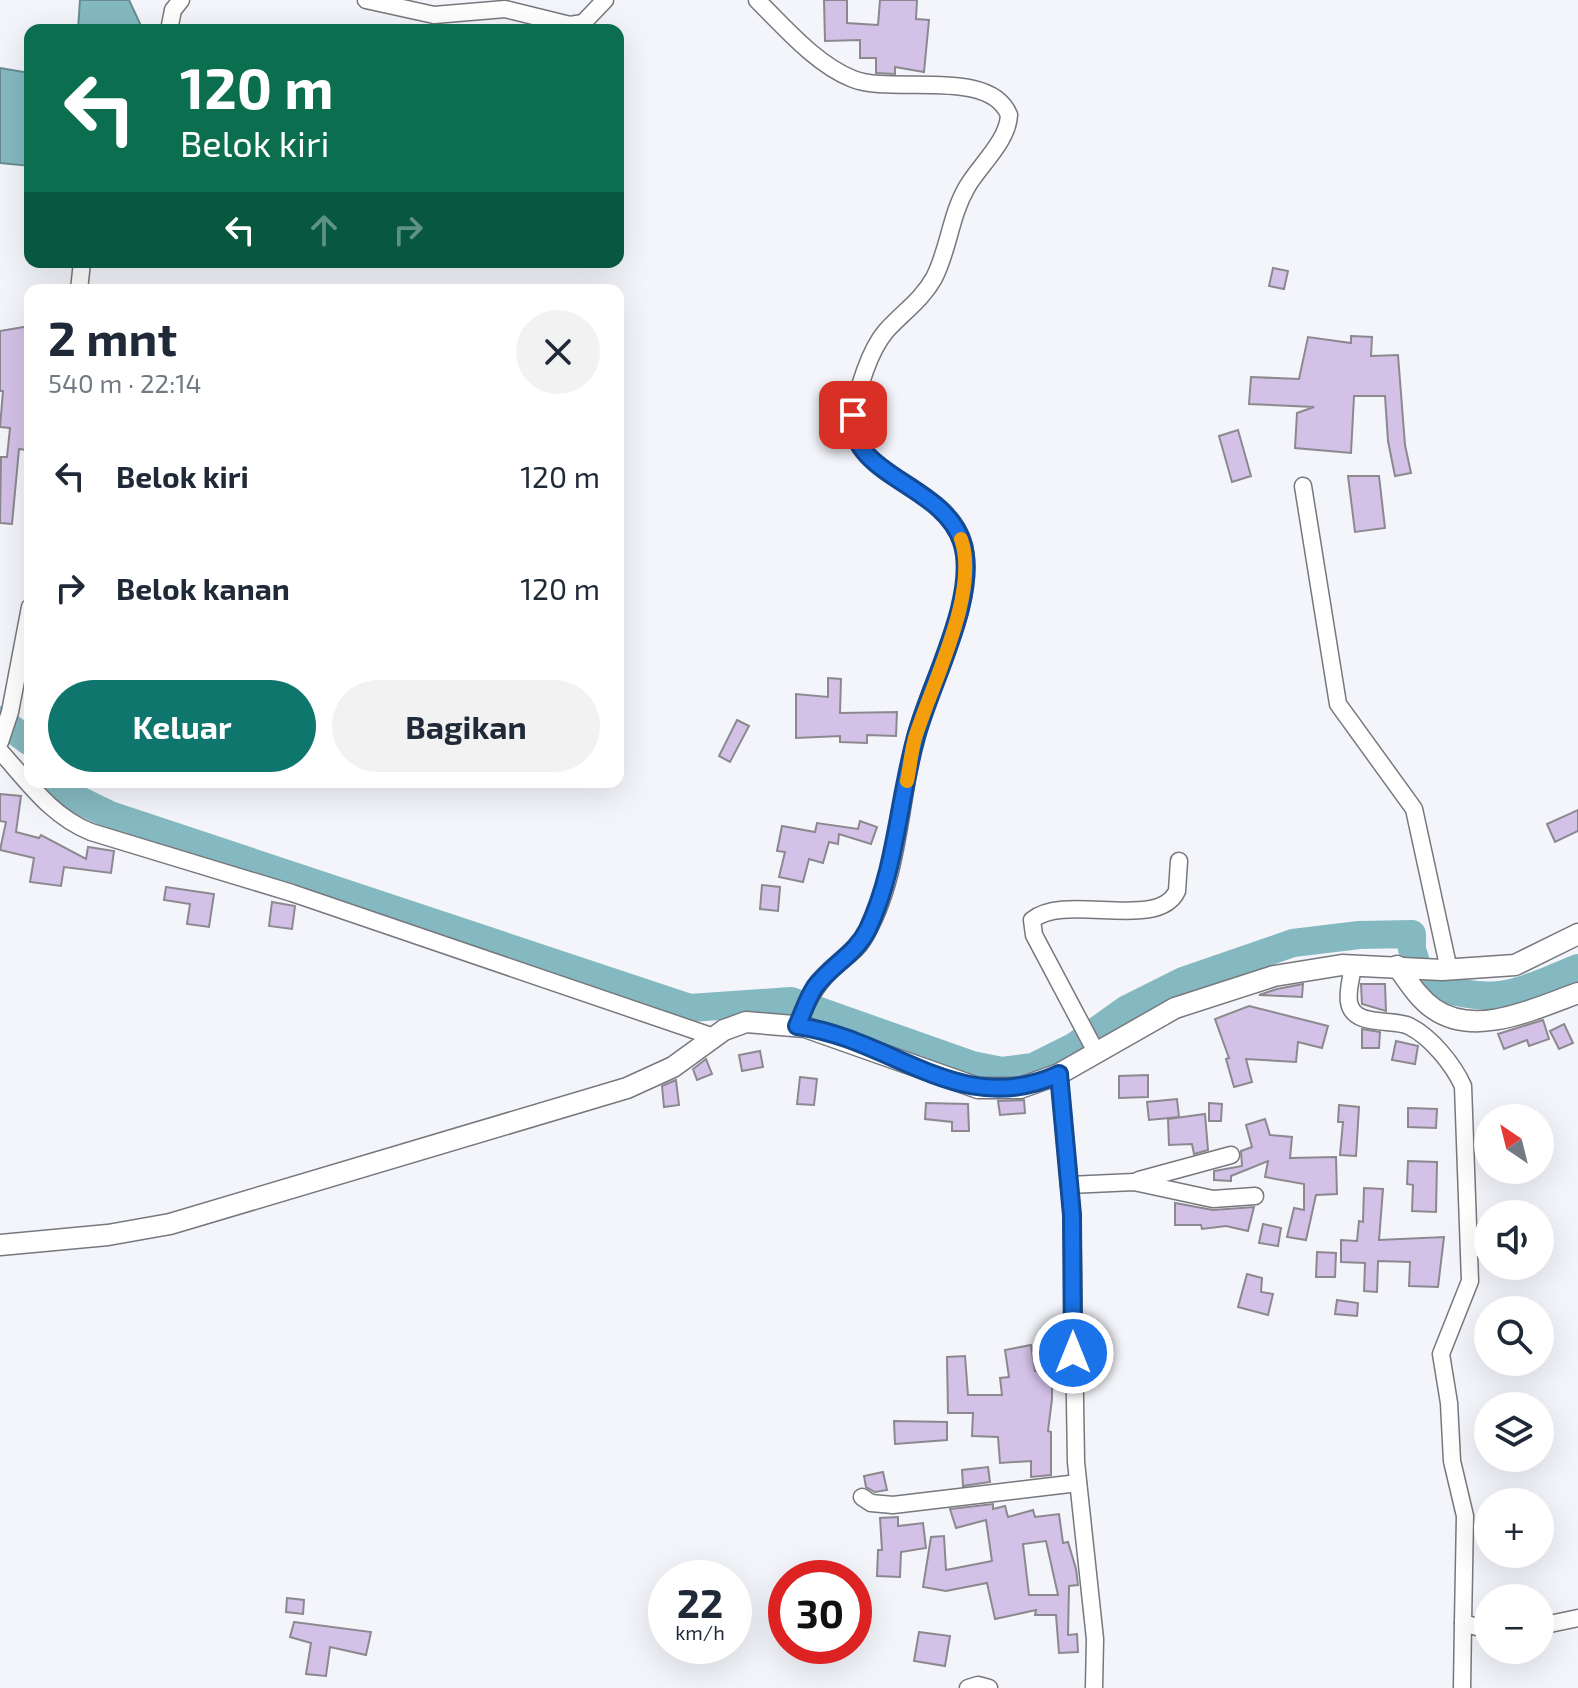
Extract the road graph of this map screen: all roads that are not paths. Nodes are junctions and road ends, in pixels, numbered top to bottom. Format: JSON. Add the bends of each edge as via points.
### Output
{"nodes":[{"id":1,"x":181,"y":0,"type":"edge"},
{"id":2,"x":366,"y":0,"type":"edge"},
{"id":3,"x":605,"y":0,"type":"edge"},
{"id":4,"x":757,"y":0,"type":"edge"},
{"id":5,"x":170,"y":24,"type":"edge"},
{"id":6,"x":566,"y":24,"type":"edge"},
{"id":7,"x":576,"y":24,"type":"edge"},
{"id":8,"x":1303,"y":486,"type":"dead end"},
{"id":9,"x":24,"y":638,"type":"edge"},
{"id":10,"x":1,"y":743,"type":"edge"},
{"id":11,"x":24,"y":774,"type":"edge"},
{"id":12,"x":34,"y":788,"type":"edge"},
{"id":13,"x":1179,"y":861,"type":"dead end"},
{"id":14,"x":1578,"y":934,"type":"edge"},
{"id":15,"x":1353,"y":965,"type":"junction"},
{"id":16,"x":1397,"y":966,"type":"junction"},
{"id":17,"x":1438,"y":969,"type":"junction"},
{"id":18,"x":1578,"y":993,"type":"edge"},
{"id":19,"x":802,"y":1015,"type":"junction"},
{"id":20,"x":714,"y":1037,"type":"junction"},
{"id":21,"x":1095,"y":1049,"type":"junction"},
{"id":22,"x":1059,"y":1074,"type":"junction"},
{"id":23,"x":1231,"y":1155,"type":"dead end"},
{"id":24,"x":1134,"y":1182,"type":"junction"},
{"id":25,"x":1069,"y":1185,"type":"junction"},
{"id":26,"x":1255,"y":1196,"type":"dead end"},
{"id":27,"x":0,"y":1245,"type":"edge"},
{"id":28,"x":1078,"y":1483,"type":"junction"},
{"id":29,"x":862,"y":1497,"type":"dead end"},
{"id":30,"x":1578,"y":1618,"type":"edge"},
{"id":31,"x":1463,"y":1623,"type":"junction"},
{"id":32,"x":1554,"y":1623,"type":"edge"},
{"id":33,"x":1474,"y":1626,"type":"edge"},
{"id":34,"x":968,"y":1688,"type":"edge"},
{"id":35,"x":989,"y":1688,"type":"edge"},
{"id":36,"x":1094,"y":1688,"type":"edge"},
{"id":37,"x":1462,"y":1688,"type":"edge"}],
"edges":[{"from":1,"to":5,"type":"street"},
{"from":2,"to":6,"type":"street","via":[[434,15],[505,9]]},
{"from":3,"to":7,"type":"street"},
{"from":4,"to":19,"type":"street","via":[[807,47],[854,80],[929,83],[988,93],[1009,115],[997,144],[959,201],[927,290],[874,350],[853,415],[852,429],[872,461],[949,513],[964,546],[965,567],[958,616],[915,741],[879,900],[862,941],[815,986]]},
{"from":8,"to":17,"type":"street","via":[[1338,704],[1414,809]]},
{"from":9,"to":10,"type":"street"},
{"from":10,"to":11,"type":"street"},
{"from":12,"to":20,"type":"street","via":[[46,804],[81,828],[292,893]]},
{"from":13,"to":21,"type":"street","via":[[1177,891],[1164,905],[1064,911],[1032,920],[1034,935]]},
{"from":14,"to":17,"type":"street","via":[[1515,965]]},
{"from":15,"to":16,"type":"street"},
{"from":15,"to":21,"type":"street","via":[[1302,970],[1240,986],[1175,1008]]},
{"from":15,"to":31,"type":"street","via":[[1352,1009],[1370,1020],[1411,1027],[1450,1063],[1463,1086],[1470,1281],[1441,1354],[1452,1461],[1465,1516]]},
{"from":16,"to":17,"type":"street"},
{"from":16,"to":18,"type":"street","via":[[1434,1009],[1461,1019],[1517,1015]]},
{"from":19,"to":20,"type":"street","via":[[746,1022]]},
{"from":19,"to":22,"type":"street","via":[[839,1037],[978,1088],[1020,1088]]},
{"from":20,"to":27,"type":"street","via":[[673,1067],[627,1088],[244,1203],[108,1235]]},
{"from":21,"to":22,"type":"street"},
{"from":22,"to":25,"type":"street"},
{"from":23,"to":24,"type":"street"},
{"from":24,"to":25,"type":"street"},
{"from":24,"to":26,"type":"street","via":[[1213,1199]]},
{"from":25,"to":28,"type":"street"},
{"from":28,"to":29,"type":"street","via":[[893,1505]]},
{"from":28,"to":36,"type":"street","via":[[1095,1639]]},
{"from":30,"to":32,"type":"street"},
{"from":31,"to":33,"type":"street"},
{"from":31,"to":37,"type":"street"},
{"from":34,"to":35,"type":"street"}]}
